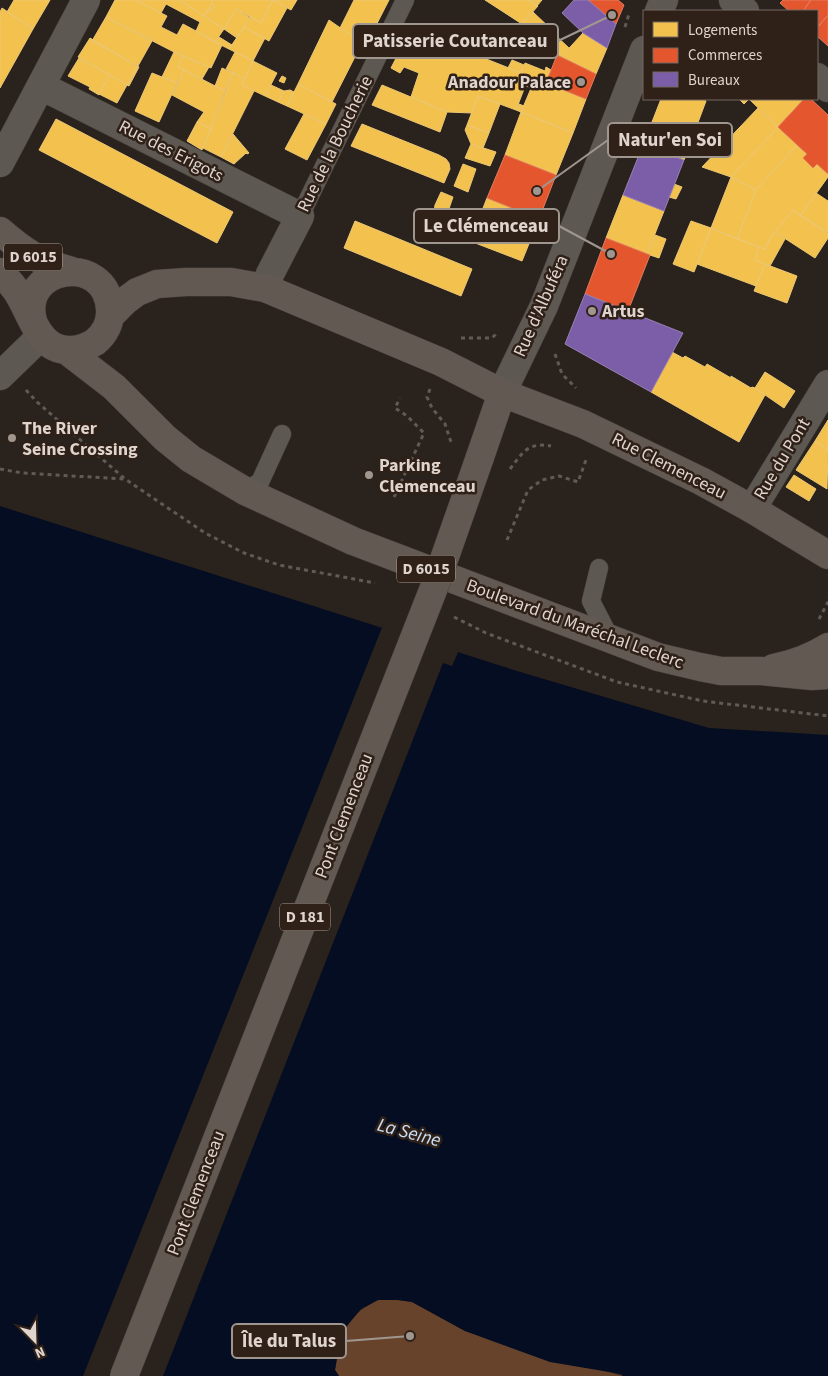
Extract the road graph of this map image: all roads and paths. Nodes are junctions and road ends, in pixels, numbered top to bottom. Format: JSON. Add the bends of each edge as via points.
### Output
{"nodes":[{"id":1,"x":86,"y":0,"type":"edge"},
{"id":2,"x":405,"y":0,"type":"edge"},
{"id":3,"x":733,"y":0,"type":"edge"},
{"id":4,"x":744,"y":10,"type":"edge"},
{"id":5,"x":643,"y":53,"type":"edge"},
{"id":6,"x":818,"y":78,"type":"edge"},
{"id":7,"x":41,"y":86,"type":"junction"},
{"id":8,"x":828,"y":88,"type":"edge"},
{"id":9,"x":0,"y":164,"type":"edge"},
{"id":10,"x":300,"y":216,"type":"junction"},
{"id":11,"x":0,"y":231,"type":"edge"},
{"id":12,"x":0,"y":272,"type":"edge"},
{"id":13,"x":81,"y":274,"type":"junction"},
{"id":14,"x":152,"y":286,"type":"junction"},
{"id":15,"x":266,"y":288,"type":"junction"},
{"id":16,"x":107,"y":324,"type":"junction"},
{"id":17,"x":36,"y":328,"type":"junction"},
{"id":18,"x":497,"y":333,"type":"dead end"},
{"id":19,"x":458,"y":338,"type":"dead end"},
{"id":20,"x":66,"y":350,"type":"junction"},
{"id":21,"x":0,"y":376,"type":"edge"},
{"id":22,"x":828,"y":384,"type":"edge"},
{"id":23,"x":114,"y":387,"type":"junction"},
{"id":24,"x":502,"y":393,"type":"junction"},
{"id":25,"x":400,"y":398,"type":"dead end"},
{"id":26,"x":282,"y":434,"type":"dead end"},
{"id":27,"x":588,"y":453,"type":"dead end"},
{"id":28,"x":0,"y":469,"type":"edge"},
{"id":29,"x":125,"y":479,"type":"dead end"},
{"id":30,"x":246,"y":491,"type":"junction"},
{"id":31,"x":394,"y":497,"type":"dead end"},
{"id":32,"x":752,"y":509,"type":"junction"},
{"id":33,"x":507,"y":540,"type":"dead end"},
{"id":34,"x":828,"y":555,"type":"edge"},
{"id":35,"x":599,"y":568,"type":"dead end"},
{"id":36,"x":610,"y":638,"type":"junction"},
{"id":37,"x":828,"y":647,"type":"edge"},
{"id":38,"x":761,"y":671,"type":"junction"},
{"id":39,"x":828,"y":675,"type":"edge"},
{"id":40,"x":124,"y":1376,"type":"edge"}],
"edges":[{"from":1,"to":7,"type":"street"},
{"from":2,"to":10,"type":"lane","name":"Rue de la Boucherie"},
{"from":3,"to":4,"type":"street"},
{"from":5,"to":24,"type":"street","name":"Rue d'Albuféra","number":"D 181","via":[[544,306]]},
{"from":6,"to":8,"type":"street"},
{"from":7,"to":9,"type":"street"},
{"from":7,"to":10,"type":"street","name":"Rue des Erigots"},
{"from":10,"to":15,"type":"street","name":"Rue de la Boucherie"},
{"from":11,"to":13,"type":"main road","number":"D 6015","via":[[40,261]]},
{"from":12,"to":17,"type":"main road","number":"D 6015","via":[[15,289]]},
{"from":13,"to":14,"type":"main road"},
{"from":13,"to":16,"type":"main road","via":[[101,285],[106,293],[110,302]]},
{"from":13,"to":17,"type":"main road","via":[[63,272],[40,286],[31,313]]},
{"from":14,"to":15,"type":"main road","name":"Rue Clemenceau","via":[[231,282]]},
{"from":14,"to":16,"type":"main road","via":[[125,301]]},
{"from":15,"to":24,"type":"main road","name":"Rue Clemenceau","via":[[441,362]]},
{"from":16,"to":20,"type":"main road","via":[[95,342],[76,350]]},
{"from":16,"to":23,"type":"main road","via":[[105,341]]},
{"from":17,"to":20,"type":"main road","via":[[52,345]]},
{"from":17,"to":21,"type":"street","via":[[34,343]]},
{"from":18,"to":19,"type":"path","via":[[492,338]]},
{"from":20,"to":23,"type":"main road","name":"Boulevard du Maréchal Leclerc","number":"D 6015"},
{"from":22,"to":32,"type":"street","name":"Rue du Pont"},
{"from":23,"to":30,"type":"main road","name":"Boulevard du Maréchal Leclerc","number":"D 6015","via":[[191,459]]},
{"from":24,"to":32,"type":"main road","name":"Rue Clemenceau","via":[[583,424]]},
{"from":24,"to":40,"type":"main road","name":"Pont Clemenceau","number":"D 181","bridge":true,"via":[[432,594]]},
{"from":25,"to":31,"type":"path","via":[[395,408],[424,433]]},
{"from":26,"to":30,"type":"lane","via":[[260,482]]},
{"from":27,"to":33,"type":"path","via":[[578,482],[559,476],[542,480],[528,490]]},
{"from":28,"to":29,"type":"path"},
{"from":30,"to":36,"type":"main road","name":"Boulevard du Maréchal Leclerc","number":"D 6015","via":[[352,541]]},
{"from":32,"to":34,"type":"main road","name":"Rue Clemenceau"},
{"from":35,"to":36,"type":"lane","via":[[591,601]]},
{"from":36,"to":38,"type":"main road","name":"Boulevard du Maréchal Leclerc","number":"D 6015","via":[[658,657],[700,667],[736,672]]},
{"from":37,"to":38,"type":"main road","name":"Boulevard du Maréchal Leclerc","number":"D 6015","via":[[788,665]]},
{"from":38,"to":39,"type":"main road","name":"Boulevard du Maréchal Leclerc","number":"D 6015"}]}
